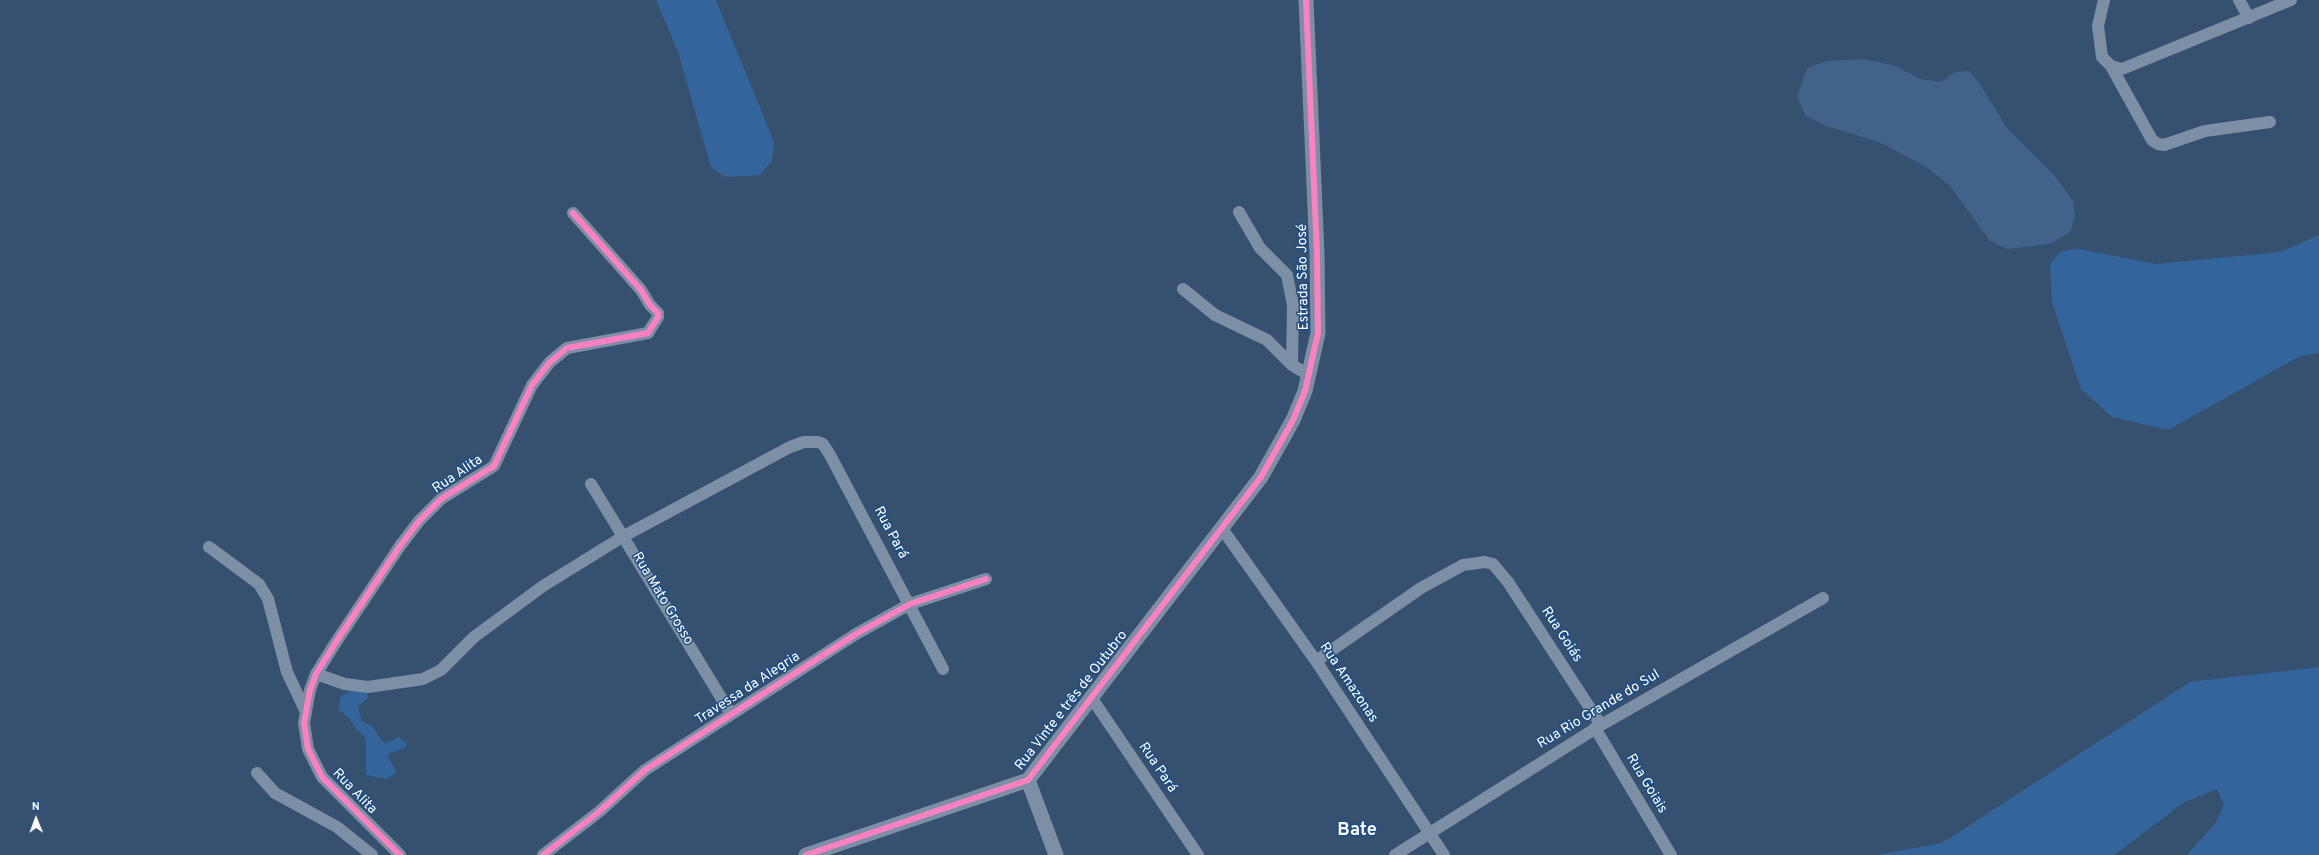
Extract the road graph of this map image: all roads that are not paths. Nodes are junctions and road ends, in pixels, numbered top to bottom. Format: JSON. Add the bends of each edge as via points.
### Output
{"nodes":[{"id":1,"x":1306,"y":0,"type":"edge"},
{"id":2,"x":2104,"y":0,"type":"edge"},
{"id":3,"x":2239,"y":0,"type":"edge"},
{"id":4,"x":2291,"y":0,"type":"edge"},
{"id":5,"x":2249,"y":18,"type":"junction"},
{"id":6,"x":2111,"y":66,"type":"junction"},
{"id":7,"x":2270,"y":122,"type":"dead end"},
{"id":8,"x":573,"y":212,"type":"dead end"},
{"id":9,"x":1239,"y":212,"type":"dead end"},
{"id":10,"x":1183,"y":289,"type":"dead end"},
{"id":11,"x":1292,"y":365,"type":"junction"},
{"id":12,"x":1309,"y":375,"type":"junction"},
{"id":13,"x":590,"y":484,"type":"dead end"},
{"id":14,"x":1223,"y":530,"type":"junction"},
{"id":15,"x":624,"y":536,"type":"junction"},
{"id":16,"x":209,"y":547,"type":"dead end"},
{"id":17,"x":986,"y":578,"type":"dead end"},
{"id":18,"x":1823,"y":598,"type":"dead end"},
{"id":19,"x":910,"y":604,"type":"junction"},
{"id":20,"x":1316,"y":661,"type":"junction"},
{"id":21,"x":943,"y":669,"type":"dead end"},
{"id":22,"x":316,"y":674,"type":"junction"},
{"id":23,"x":1091,"y":698,"type":"junction"},
{"id":24,"x":305,"y":710,"type":"junction"},
{"id":25,"x":731,"y":714,"type":"junction"},
{"id":26,"x":1598,"y":726,"type":"junction"},
{"id":27,"x":257,"y":773,"type":"dead end"},
{"id":28,"x":1028,"y":780,"type":"junction"},
{"id":29,"x":1430,"y":832,"type":"junction"},
{"id":30,"x":372,"y":855,"type":"edge"},
{"id":31,"x":400,"y":855,"type":"edge"},
{"id":32,"x":543,"y":855,"type":"edge"},
{"id":33,"x":806,"y":855,"type":"edge"},
{"id":34,"x":1056,"y":855,"type":"edge"},
{"id":35,"x":1198,"y":855,"type":"edge"},
{"id":36,"x":1395,"y":855,"type":"edge"},
{"id":37,"x":1444,"y":855,"type":"edge"},
{"id":38,"x":1671,"y":855,"type":"edge"}],
"edges":[{"from":1,"to":12,"type":"street","name":"Estrada São José","via":[[1318,333]]},
{"from":2,"to":6,"type":"street","via":[[2098,21],[2098,36],[2102,57]]},
{"from":3,"to":5,"type":"street"},
{"from":4,"to":5,"type":"street"},
{"from":5,"to":6,"type":"street","via":[[2131,66],[2122,69]]},
{"from":6,"to":7,"type":"street","via":[[2152,140],[2158,144],[2164,145],[2205,131]]},
{"from":8,"to":22,"type":"street","name":"Rua Alita","via":[[642,290],[658,313],[658,317],[648,333],[567,348],[550,362],[532,385],[494,466],[441,499],[419,521]]},
{"from":9,"to":11,"type":"street","via":[[1260,248],[1287,275],[1293,305]]},
{"from":10,"to":11,"type":"street","via":[[1215,315],[1267,340]]},
{"from":11,"to":12,"type":"street"},
{"from":12,"to":14,"type":"street","name":"Estrada São José","via":[[1293,420],[1277,450]]},
{"from":13,"to":15,"type":"street","name":"Rua Mato Grosso"},
{"from":14,"to":20,"type":"street","name":"Rua Amazonas"},
{"from":14,"to":23,"type":"street","name":"Rua Vinte e três de Outubro"},
{"from":15,"to":19,"type":"street","name":"Rua Pará","via":[[790,446],[818,442],[823,444]]},
{"from":15,"to":22,"type":"street","via":[[543,586],[474,637],[441,670],[423,679],[368,687],[345,684]]},
{"from":15,"to":25,"type":"street","name":"Rua Mato Grosso"},
{"from":16,"to":24,"type":"street","via":[[259,584],[268,598],[287,672]]},
{"from":17,"to":19,"type":"street","name":"Travessa da Alegria"},
{"from":18,"to":26,"type":"street","name":"Rua Rio Grande do Sul"},
{"from":19,"to":21,"type":"street","name":"Rua Pará"},
{"from":19,"to":25,"type":"street","name":"Travessa da Alegria","via":[[856,634]]},
{"from":20,"to":26,"type":"street","name":"Rua Goiás","via":[[1421,588],[1455,568],[1470,562],[1485,562],[1493,564],[1508,582]]},
{"from":20,"to":29,"type":"street","name":"Rua Amazonas"},
{"from":22,"to":24,"type":"street","name":"Rua Alita"},
{"from":23,"to":28,"type":"street","name":"Rua Vinte e três de Outubro"},
{"from":23,"to":35,"type":"street","name":"Rua Pará"},
{"from":24,"to":31,"type":"street","name":"Rua Alita","via":[[308,749],[322,777]]},
{"from":25,"to":32,"type":"street","name":"Travessa da Alegria","via":[[645,770],[600,811]]},
{"from":26,"to":29,"type":"street","name":"Rua Rio Grande do Sul"},
{"from":26,"to":38,"type":"street","name":"Rua Goiais"},
{"from":27,"to":30,"type":"street","via":[[276,793],[337,827]]},
{"from":28,"to":33,"type":"street","name":"Rua Vinte e três de Outubro"},
{"from":28,"to":34,"type":"street"},
{"from":29,"to":36,"type":"street","name":"Rua Rio Grande do Sul"},
{"from":29,"to":37,"type":"street","name":"Rua Amazonas"}]}
